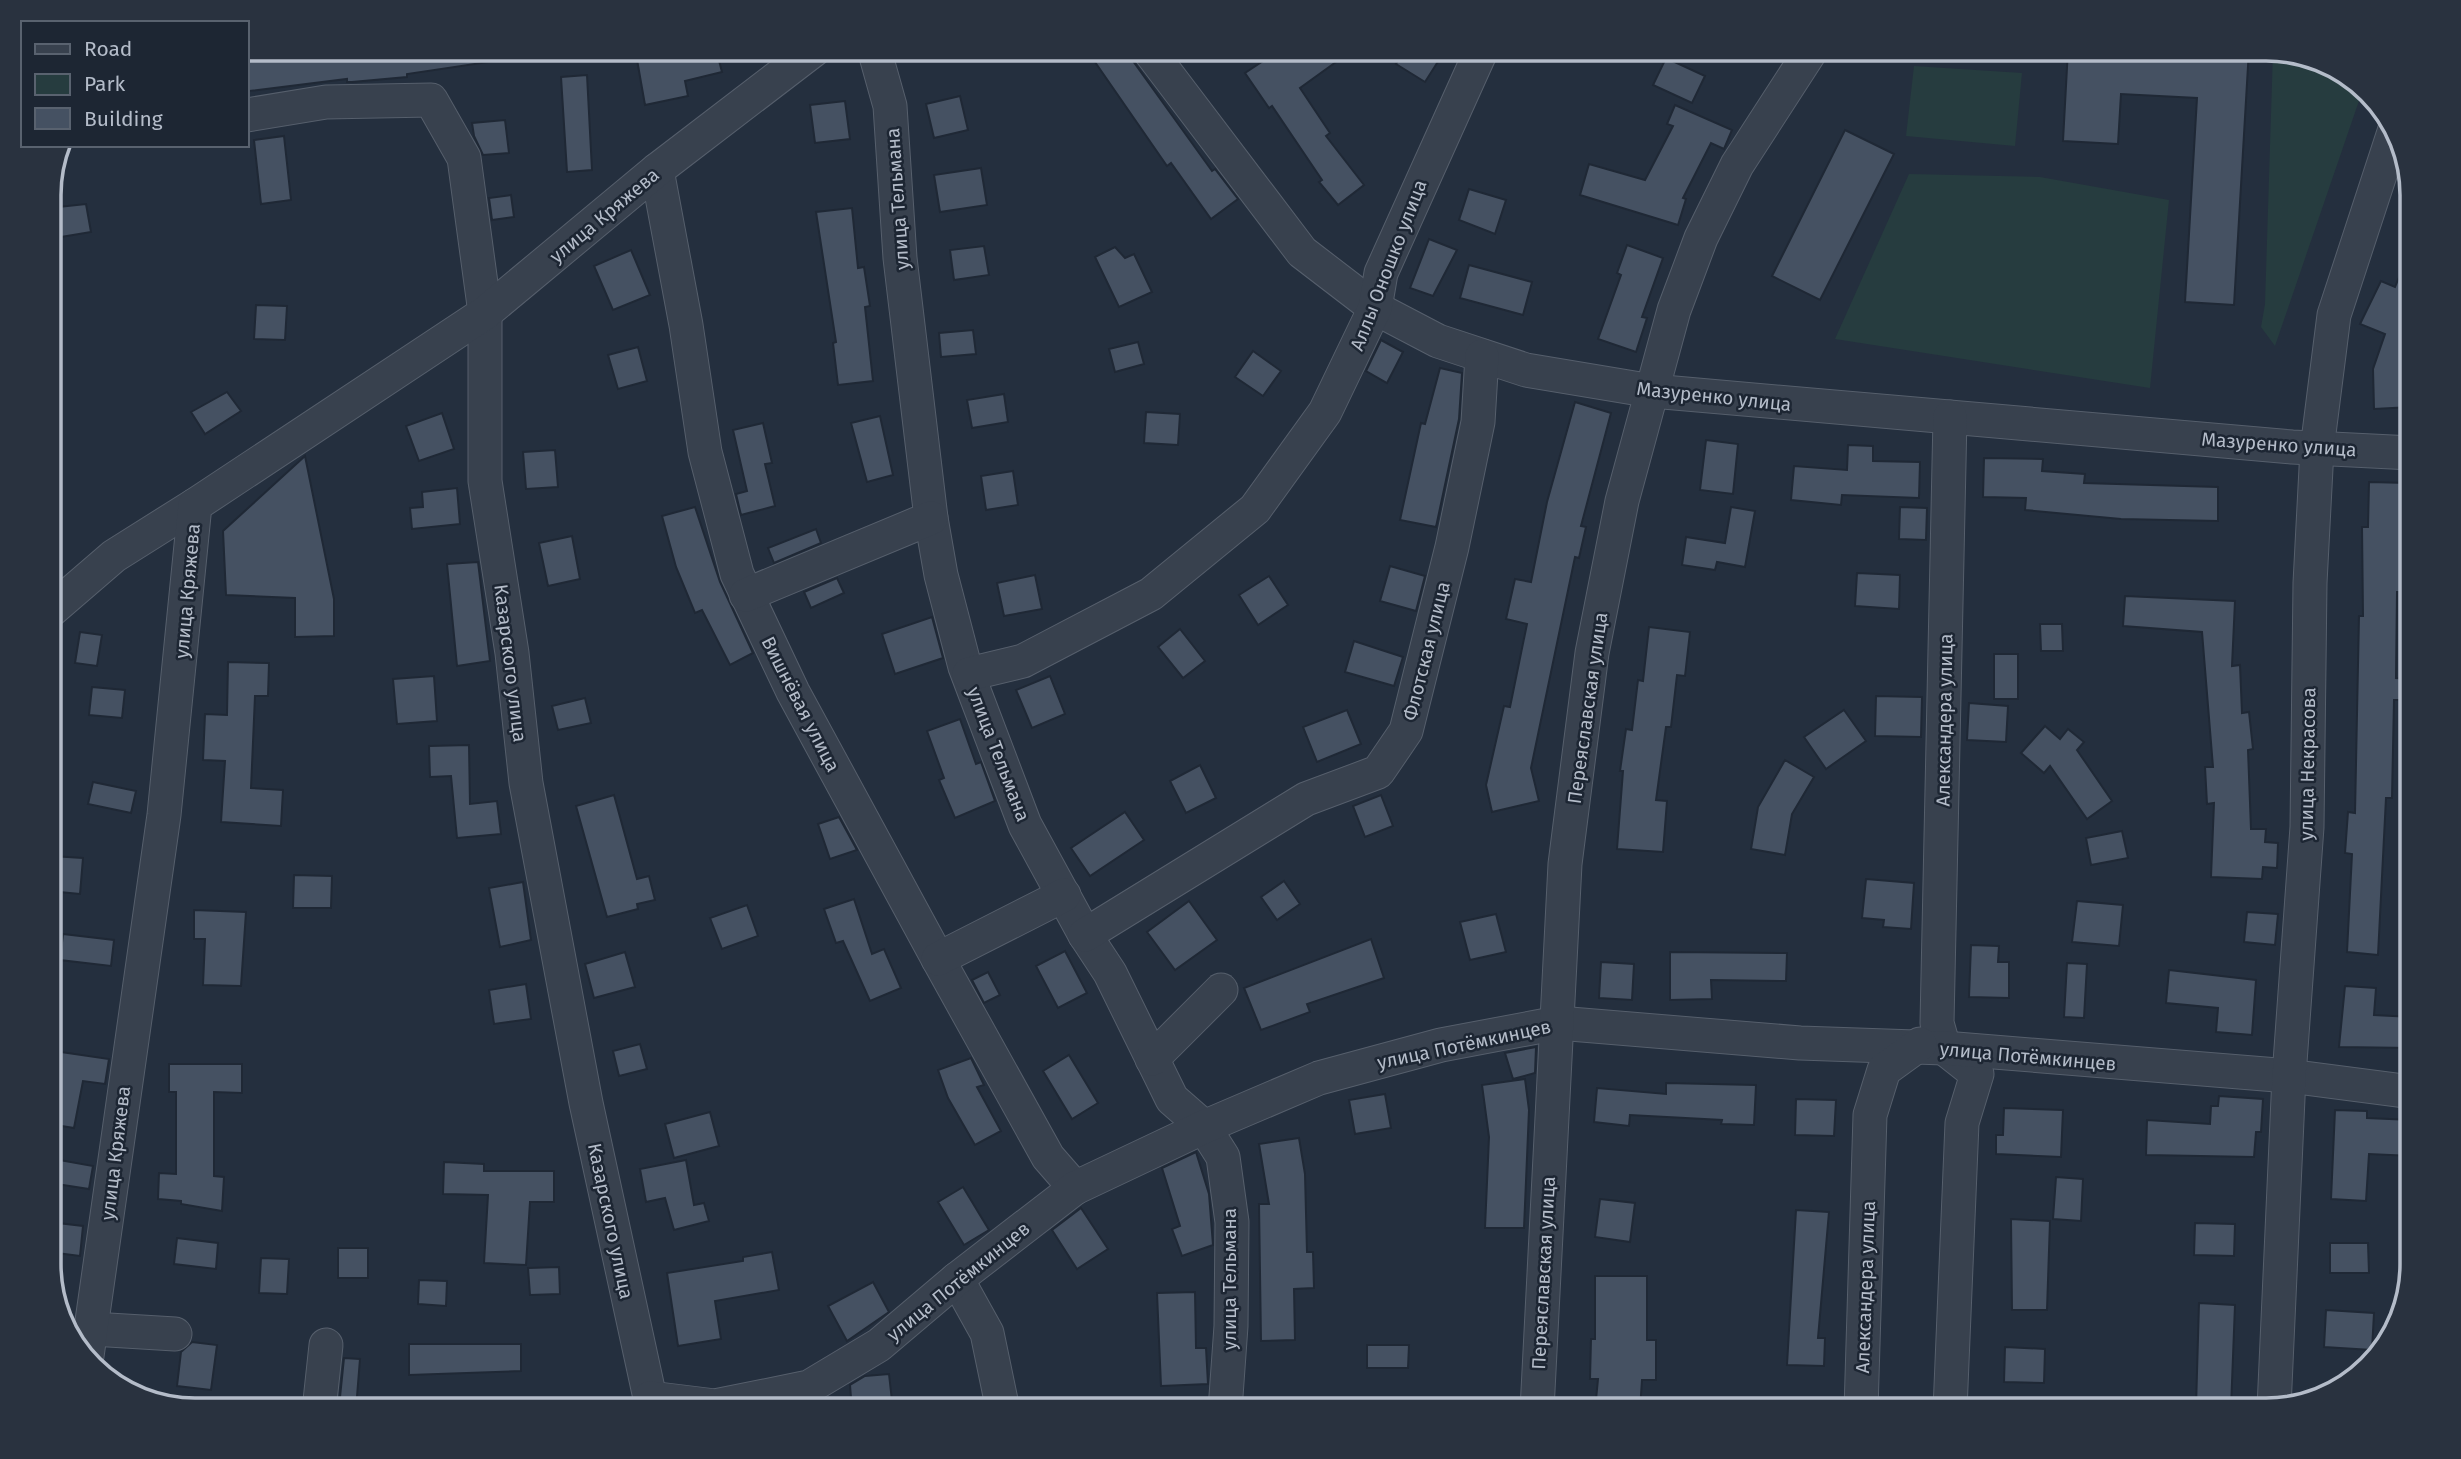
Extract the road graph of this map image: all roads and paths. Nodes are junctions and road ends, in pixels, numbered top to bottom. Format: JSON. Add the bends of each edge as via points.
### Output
{"nodes":[{"id":1,"x":1476,"y":61,"type":"edge"},
{"id":2,"x":1804,"y":61,"type":"edge"},
{"id":3,"x":798,"y":62,"type":"edge"},
{"id":4,"x":878,"y":62,"type":"edge"},
{"id":5,"x":1158,"y":62,"type":"edge"},
{"id":6,"x":248,"y":116,"type":"edge"},
{"id":7,"x":2390,"y":145,"type":"edge"},
{"id":8,"x":657,"y":170,"type":"junction"},
{"id":9,"x":1376,"y":308,"type":"junction"},
{"id":10,"x":485,"y":313,"type":"junction"},
{"id":11,"x":1482,"y":356,"type":"junction"},
{"id":12,"x":1652,"y":391,"type":"junction"},
{"id":13,"x":1950,"y":417,"type":"junction"},
{"id":14,"x":2317,"y":449,"type":"junction"},
{"id":15,"x":2399,"y":452,"type":"edge"},
{"id":16,"x":195,"y":505,"type":"junction"},
{"id":17,"x":931,"y":518,"type":"junction"},
{"id":18,"x":746,"y":595,"type":"junction"},
{"id":19,"x":62,"y":601,"type":"edge"},
{"id":20,"x":969,"y":674,"type":"junction"},
{"id":21,"x":1064,"y":895,"type":"junction"},
{"id":22,"x":1085,"y":935,"type":"junction"},
{"id":23,"x":938,"y":959,"type":"junction"},
{"id":24,"x":1221,"y":990,"type":"dead end"},
{"id":25,"x":1558,"y":1023,"type":"junction"},
{"id":26,"x":1933,"y":1039,"type":"junction"},
{"id":27,"x":1152,"y":1059,"type":"junction"},
{"id":28,"x":2288,"y":1076,"type":"junction"},
{"id":29,"x":2400,"y":1090,"type":"edge"},
{"id":30,"x":1204,"y":1127,"type":"junction"},
{"id":31,"x":1075,"y":1188,"type":"junction"},
{"id":32,"x":957,"y":1279,"type":"junction"},
{"id":33,"x":175,"y":1334,"type":"dead end"},
{"id":34,"x":90,"y":1343,"type":"edge"},
{"id":35,"x":326,"y":1345,"type":"dead end"},
{"id":36,"x":320,"y":1398,"type":"edge"},
{"id":37,"x":648,"y":1398,"type":"edge"},
{"id":38,"x":810,"y":1398,"type":"edge"},
{"id":39,"x":1001,"y":1398,"type":"edge"},
{"id":40,"x":1226,"y":1398,"type":"edge"},
{"id":41,"x":1538,"y":1398,"type":"edge"},
{"id":42,"x":1861,"y":1398,"type":"edge"},
{"id":43,"x":1951,"y":1398,"type":"edge"},
{"id":44,"x":2274,"y":1398,"type":"edge"}],
"edges":[{"from":1,"to":9,"type":"street","name":"Аллы Оношко улица","via":[[1381,273]]},
{"from":2,"to":12,"type":"street","name":"Переяславская улица","via":[[1737,165],[1701,238],[1674,310]]},
{"from":3,"to":8,"type":"street","name":"улица Кряжева"},
{"from":4,"to":17,"type":"street","name":"улица Тельмана","via":[[890,106],[900,257]]},
{"from":5,"to":9,"type":"street","name":"Мазуренко улица","via":[[1302,252]]},
{"from":6,"to":10,"type":"street","name":"Казарского улица","via":[[326,102],[431,100],[464,158]]},
{"from":7,"to":14,"type":"street","name":"улица Некрасова","via":[[2334,316]]},
{"from":8,"to":10,"type":"street","name":"улица Кряжева"},
{"from":8,"to":18,"type":"street","name":"Вишнёвая улица","via":[[705,453]]},
{"from":9,"to":11,"type":"street","name":"Мазуренко улица","via":[[1438,341]]},
{"from":9,"to":20,"type":"street","name":"Аллы Оношко улица","via":[[1325,412],[1255,509],[1152,594],[1023,661]]},
{"from":10,"to":16,"type":"street","name":"улица Кряжева"},
{"from":10,"to":37,"type":"street","name":"Казарского улица","via":[[485,481],[512,653],[526,783]]},
{"from":11,"to":12,"type":"street","name":"Мазуренко улица","via":[[1526,370]]},
{"from":11,"to":22,"type":"street","name":"Флотская улица","via":[[1478,422],[1406,731],[1378,772],[1306,799]]},
{"from":12,"to":13,"type":"street","name":"Мазуренко улица"},
{"from":12,"to":25,"type":"street","name":"Переяславская улица","via":[[1622,501],[1592,653],[1564,864]]},
{"from":13,"to":14,"type":"street","name":"Мазуренко улица"},
{"from":13,"to":26,"type":"street","name":"Александера улица"},
{"from":14,"to":15,"type":"street","name":"Мазуренко улица"},
{"from":14,"to":28,"type":"street","name":"улица Некрасова","via":[[2307,827]]},
{"from":16,"to":19,"type":"street","via":[[114,556]]},
{"from":16,"to":34,"type":"street","name":"улица Кряжева","via":[[164,815]]},
{"from":17,"to":18,"type":"street"},
{"from":17,"to":20,"type":"street","name":"улица Тельмана","via":[[941,575]]},
{"from":18,"to":23,"type":"street","name":"Вишнёвая улица","via":[[793,692]]},
{"from":20,"to":21,"type":"street","name":"улица Тельмана","via":[[1025,825]]},
{"from":21,"to":22,"type":"street","name":"улица Тельмана"},
{"from":21,"to":23,"type":"street"},
{"from":22,"to":27,"type":"street","name":"улица Тельмана","via":[[1110,973]]},
{"from":23,"to":31,"type":"street","name":"Вишнёвая улица","via":[[1048,1157]]},
{"from":24,"to":27,"type":"street"},
{"from":25,"to":26,"type":"street","name":"улица Потёмкинцев","via":[[1807,1044]]},
{"from":25,"to":30,"type":"street","name":"улица Потёмкинцев","via":[[1441,1045],[1320,1079]]},
{"from":25,"to":41,"type":"street","name":"Переяславская улица"},
{"from":26,"to":28,"type":"street","name":"улица Потёмкинцев"},
{"from":26,"to":42,"type":"street","name":"Александера улица","via":[[1884,1070],[1870,1115]]},
{"from":26,"to":43,"type":"street","via":[[1977,1074],[1962,1123]]},
{"from":27,"to":30,"type":"street","name":"улица Тельмана","via":[[1172,1099]]},
{"from":28,"to":29,"type":"street","name":"улица Потёмкинцев"},
{"from":28,"to":44,"type":"street","name":"улица Некрасова"},
{"from":30,"to":31,"type":"street","name":"улица Потёмкинцев"},
{"from":30,"to":40,"type":"street","name":"улица Тельмана","via":[[1223,1157],[1233,1222]]},
{"from":31,"to":32,"type":"street","name":"улица Потёмкинцев"},
{"from":32,"to":38,"type":"street","name":"улица Потёмкинцев"},
{"from":32,"to":39,"type":"street","via":[[987,1333]]},
{"from":33,"to":34,"type":"street"},
{"from":35,"to":36,"type":"street"}]}
